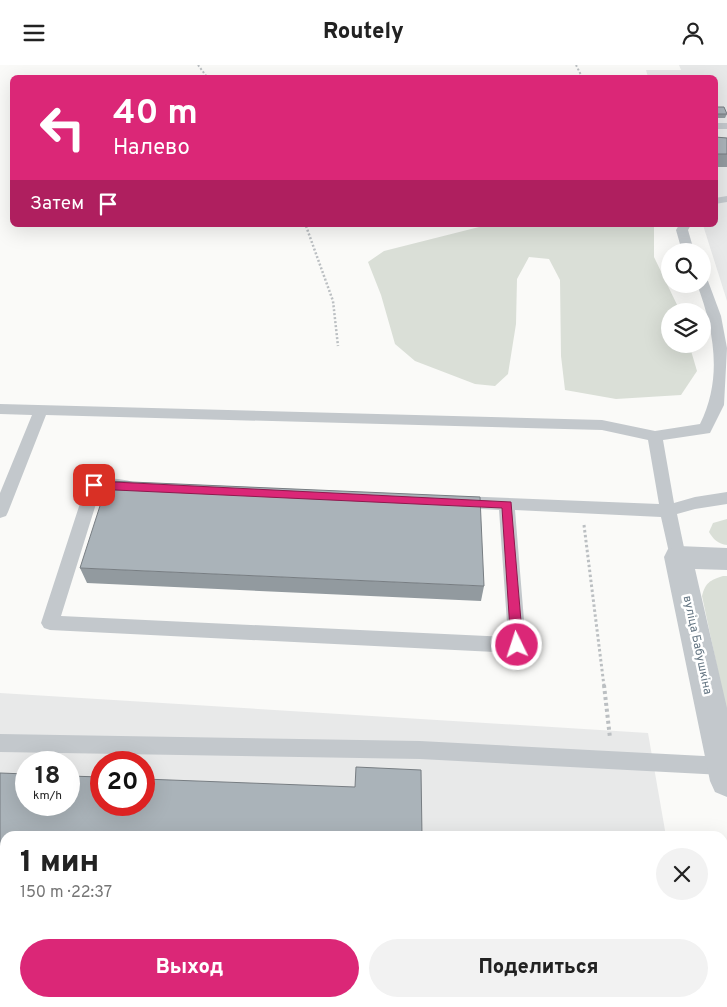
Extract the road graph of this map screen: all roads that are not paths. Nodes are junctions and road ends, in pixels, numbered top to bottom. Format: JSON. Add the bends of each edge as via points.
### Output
{"nodes":[{"id":1,"x":684,"y":227,"type":"edge"},
{"id":2,"x":686,"y":243,"type":"edge"},
{"id":3,"x":706,"y":293,"type":"edge"},
{"id":4,"x":0,"y":409,"type":"edge"},
{"id":5,"x":41,"y":410,"type":"junction"},
{"id":6,"x":654,"y":436,"type":"junction"},
{"id":7,"x":143,"y":487,"type":"edge"},
{"id":8,"x":727,"y":498,"type":"edge"},
{"id":9,"x":448,"y":502,"type":"edge"},
{"id":10,"x":507,"y":505,"type":"junction"},
{"id":11,"x":668,"y":511,"type":"junction"},
{"id":12,"x":0,"y":512,"type":"edge"},
{"id":13,"x":678,"y":557,"type":"junction"},
{"id":14,"x":727,"y":559,"type":"edge"},
{"id":15,"x":0,"y":743,"type":"edge"},
{"id":16,"x":725,"y":773,"type":"edge"}],
"edges":[{"from":1,"to":2,"type":"lane"},
{"from":3,"to":6,"type":"lane","via":[[715,316],[721,353],[717,405],[705,429]]},
{"from":4,"to":5,"type":"lane"},
{"from":5,"to":6,"type":"lane","via":[[602,425]]},
{"from":5,"to":12,"type":"lane"},
{"from":6,"to":11,"type":"lane"},
{"from":7,"to":10,"type":"lane","via":[[94,485],[50,623],[517,645]]},
{"from":8,"to":11,"type":"lane"},
{"from":9,"to":10,"type":"lane"},
{"from":10,"to":11,"type":"lane"},
{"from":11,"to":13,"type":"lane"},
{"from":13,"to":14,"type":"street"},
{"from":13,"to":16,"type":"street","name":"вуліца Бабушкіна"},
{"from":15,"to":16,"type":"lane","via":[[420,750],[613,761]]}]}
